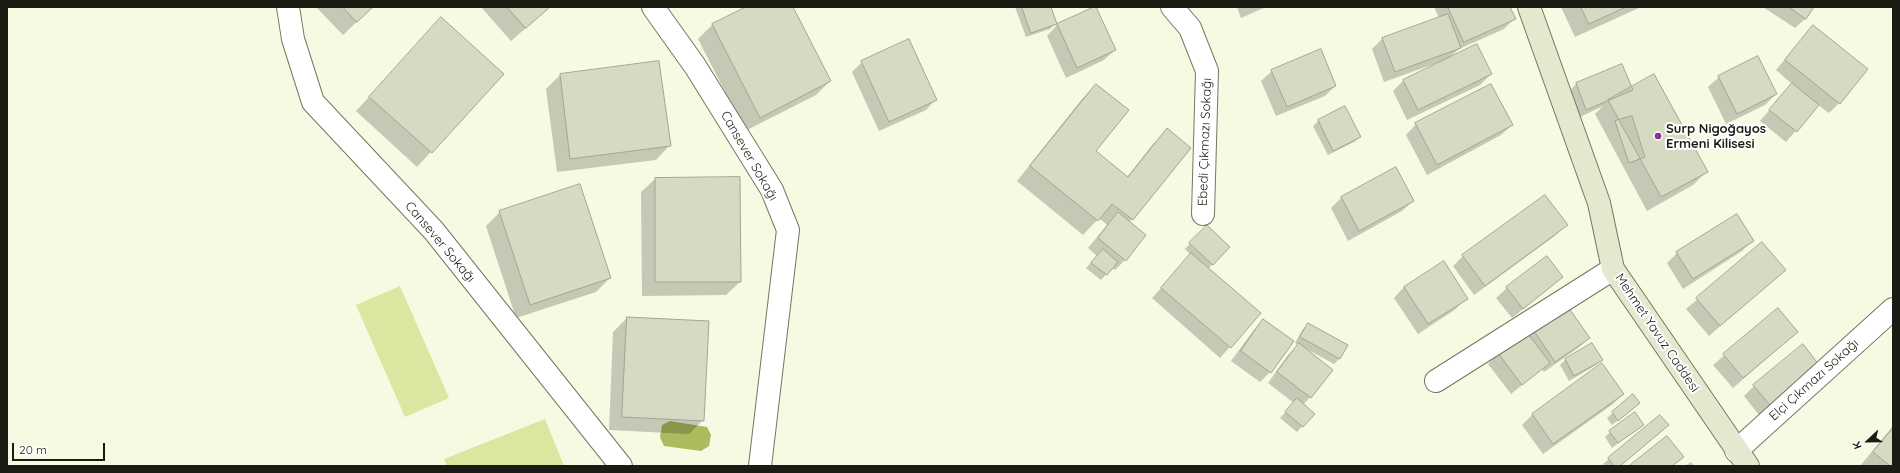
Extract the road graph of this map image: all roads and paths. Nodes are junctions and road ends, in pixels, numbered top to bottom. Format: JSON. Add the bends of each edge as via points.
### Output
{"nodes":[{"id":1,"x":288,"y":7,"type":"edge"},
{"id":2,"x":653,"y":7,"type":"edge"},
{"id":3,"x":1172,"y":7,"type":"edge"},
{"id":4,"x":1528,"y":7,"type":"edge"},
{"id":5,"x":1203,"y":214,"type":"dead end"},
{"id":6,"x":1614,"y":269,"type":"junction"},
{"id":7,"x":1893,"y":309,"type":"edge"},
{"id":8,"x":1436,"y":381,"type":"dead end"},
{"id":9,"x":1742,"y":458,"type":"edge"},
{"id":10,"x":621,"y":466,"type":"edge"},
{"id":11,"x":760,"y":466,"type":"edge"}],
"edges":[{"from":1,"to":10,"type":"street","name":"Cansever Sokağı","via":[[292,39],[313,102],[434,231]]},
{"from":2,"to":11,"type":"street","name":"Cansever Sokağı","via":[[695,66],[772,190],[788,230]]},
{"from":3,"to":5,"type":"street","name":"Ebedi Çıkmazı Sokağı","via":[[1190,28],[1207,71]]},
{"from":4,"to":6,"type":"street","name":"Mehmet Yavuz Caddesi","via":[[1599,203]]},
{"from":6,"to":8,"type":"street"},
{"from":6,"to":9,"type":"street","name":"Mehmet Yavuz Caddesi"},
{"from":7,"to":9,"type":"street","name":"Elçi Çıkmazı Sokağı"}]}
